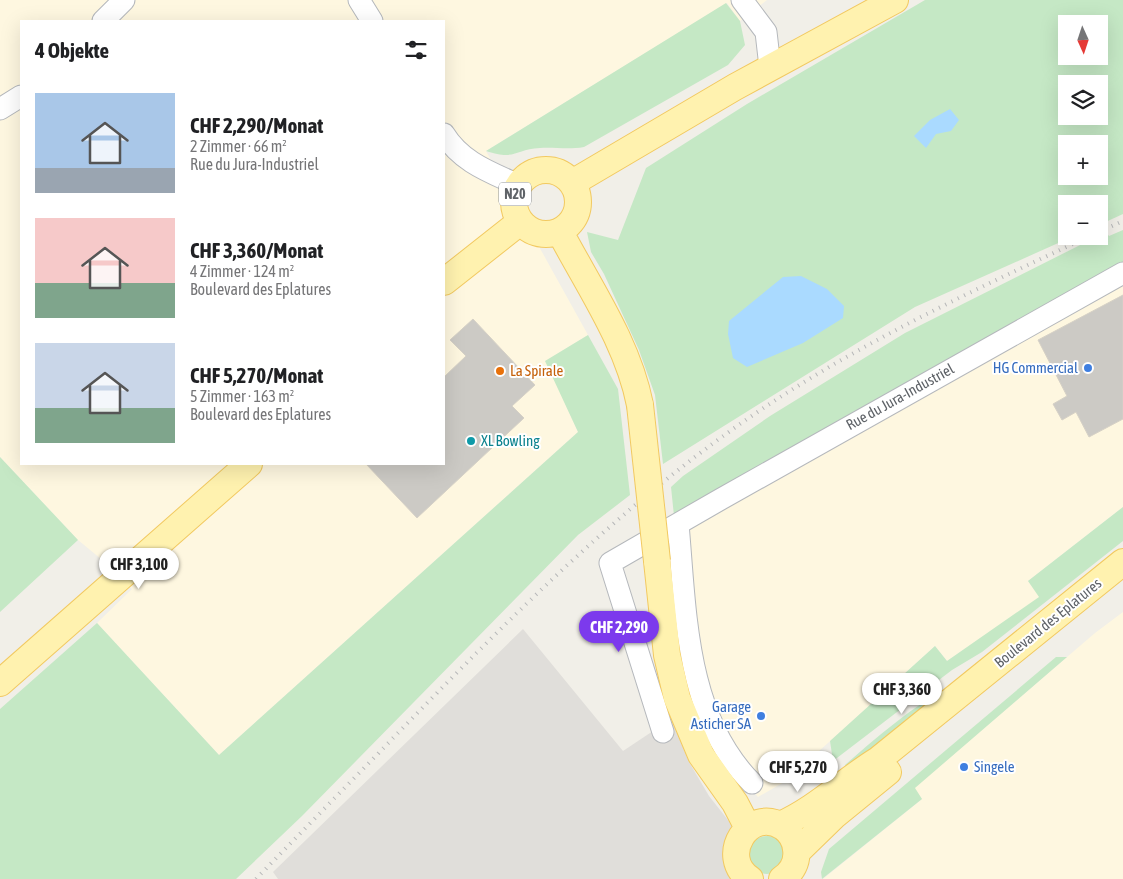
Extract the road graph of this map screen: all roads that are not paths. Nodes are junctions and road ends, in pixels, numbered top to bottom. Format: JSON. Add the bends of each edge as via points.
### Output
{"nodes":[{"id":1,"x":124,"y":0,"type":"edge"},
{"id":2,"x":359,"y":0,"type":"edge"},
{"id":3,"x":742,"y":0,"type":"edge"},
{"id":4,"x":896,"y":0,"type":"edge"},
{"id":5,"x":104,"y":20,"type":"edge"},
{"id":6,"x":371,"y":20,"type":"edge"},
{"id":7,"x":770,"y":67,"type":"junction"},
{"id":8,"x":20,"y":97,"type":"edge"},
{"id":9,"x":0,"y":109,"type":"edge"},
{"id":10,"x":445,"y":136,"type":"edge"},
{"id":11,"x":572,"y":183,"type":"junction"},
{"id":12,"x":518,"y":185,"type":"junction"},
{"id":13,"x":520,"y":222,"type":"junction"},
{"id":14,"x":560,"y":232,"type":"junction"},
{"id":15,"x":1123,"y":273,"type":"edge"},
{"id":16,"x":445,"y":281,"type":"edge"},
{"id":17,"x":247,"y":465,"type":"edge"},
{"id":18,"x":678,"y":524,"type":"junction"},
{"id":19,"x":1123,"y":562,"type":"edge"},
{"id":20,"x":1123,"y":582,"type":"edge"},
{"id":21,"x":0,"y":683,"type":"edge"},
{"id":22,"x":663,"y":732,"type":"dead end"},
{"id":23,"x":752,"y":783,"type":"dead end"},
{"id":24,"x":780,"y":825,"type":"junction"},
{"id":25,"x":748,"y":828,"type":"junction"},
{"id":26,"x":797,"y":852,"type":"junction"},
{"id":27,"x":736,"y":873,"type":"edge"},
{"id":28,"x":783,"y":879,"type":"edge"}],
"edges":[{"from":1,"to":5,"type":"street"},
{"from":2,"to":6,"type":"street"},
{"from":3,"to":7,"type":"street","via":[[766,32]]},
{"from":4,"to":7,"type":"main road"},
{"from":7,"to":11,"type":"main road"},
{"from":8,"to":9,"type":"street"},
{"from":10,"to":12,"type":"street","via":[[474,165]]},
{"from":11,"to":12,"type":"main road","number":"N20","via":[[558,172],[540,170]]},
{"from":11,"to":14,"type":"main road","via":[[577,191],[578,210],[568,227]]},
{"from":12,"to":13,"type":"main road","number":"N20","via":[[514,207]]},
{"from":13,"to":14,"type":"main road","number":"N20","via":[[538,234]]},
{"from":13,"to":16,"type":"main road","number":"N20"},
{"from":14,"to":25,"type":"main road","bridge":true,"via":[[619,342],[635,383],[667,655],[677,698],[708,767],[735,803]]},
{"from":15,"to":18,"type":"street","name":"Rue du Jura-Industriel"},
{"from":17,"to":21,"type":"main road"},
{"from":18,"to":22,"type":"street","name":"Rue du Jura-Industriel","via":[[610,563]]},
{"from":18,"to":23,"type":"street","via":[[689,637],[696,673],[723,747],[736,768]]},
{"from":19,"to":24,"type":"main road","name":"Boulevard des Eplatures","via":[[878,760],[815,807]]},
{"from":20,"to":26,"type":"main road","name":"Boulevard des Eplatures","via":[[834,816]]},
{"from":24,"to":25,"type":"main road","via":[[761,822]]},
{"from":24,"to":26,"type":"main road","via":[[790,834]]},
{"from":25,"to":27,"type":"main road","via":[[737,843]]},
{"from":26,"to":28,"type":"main road","via":[[795,864]]}]}
